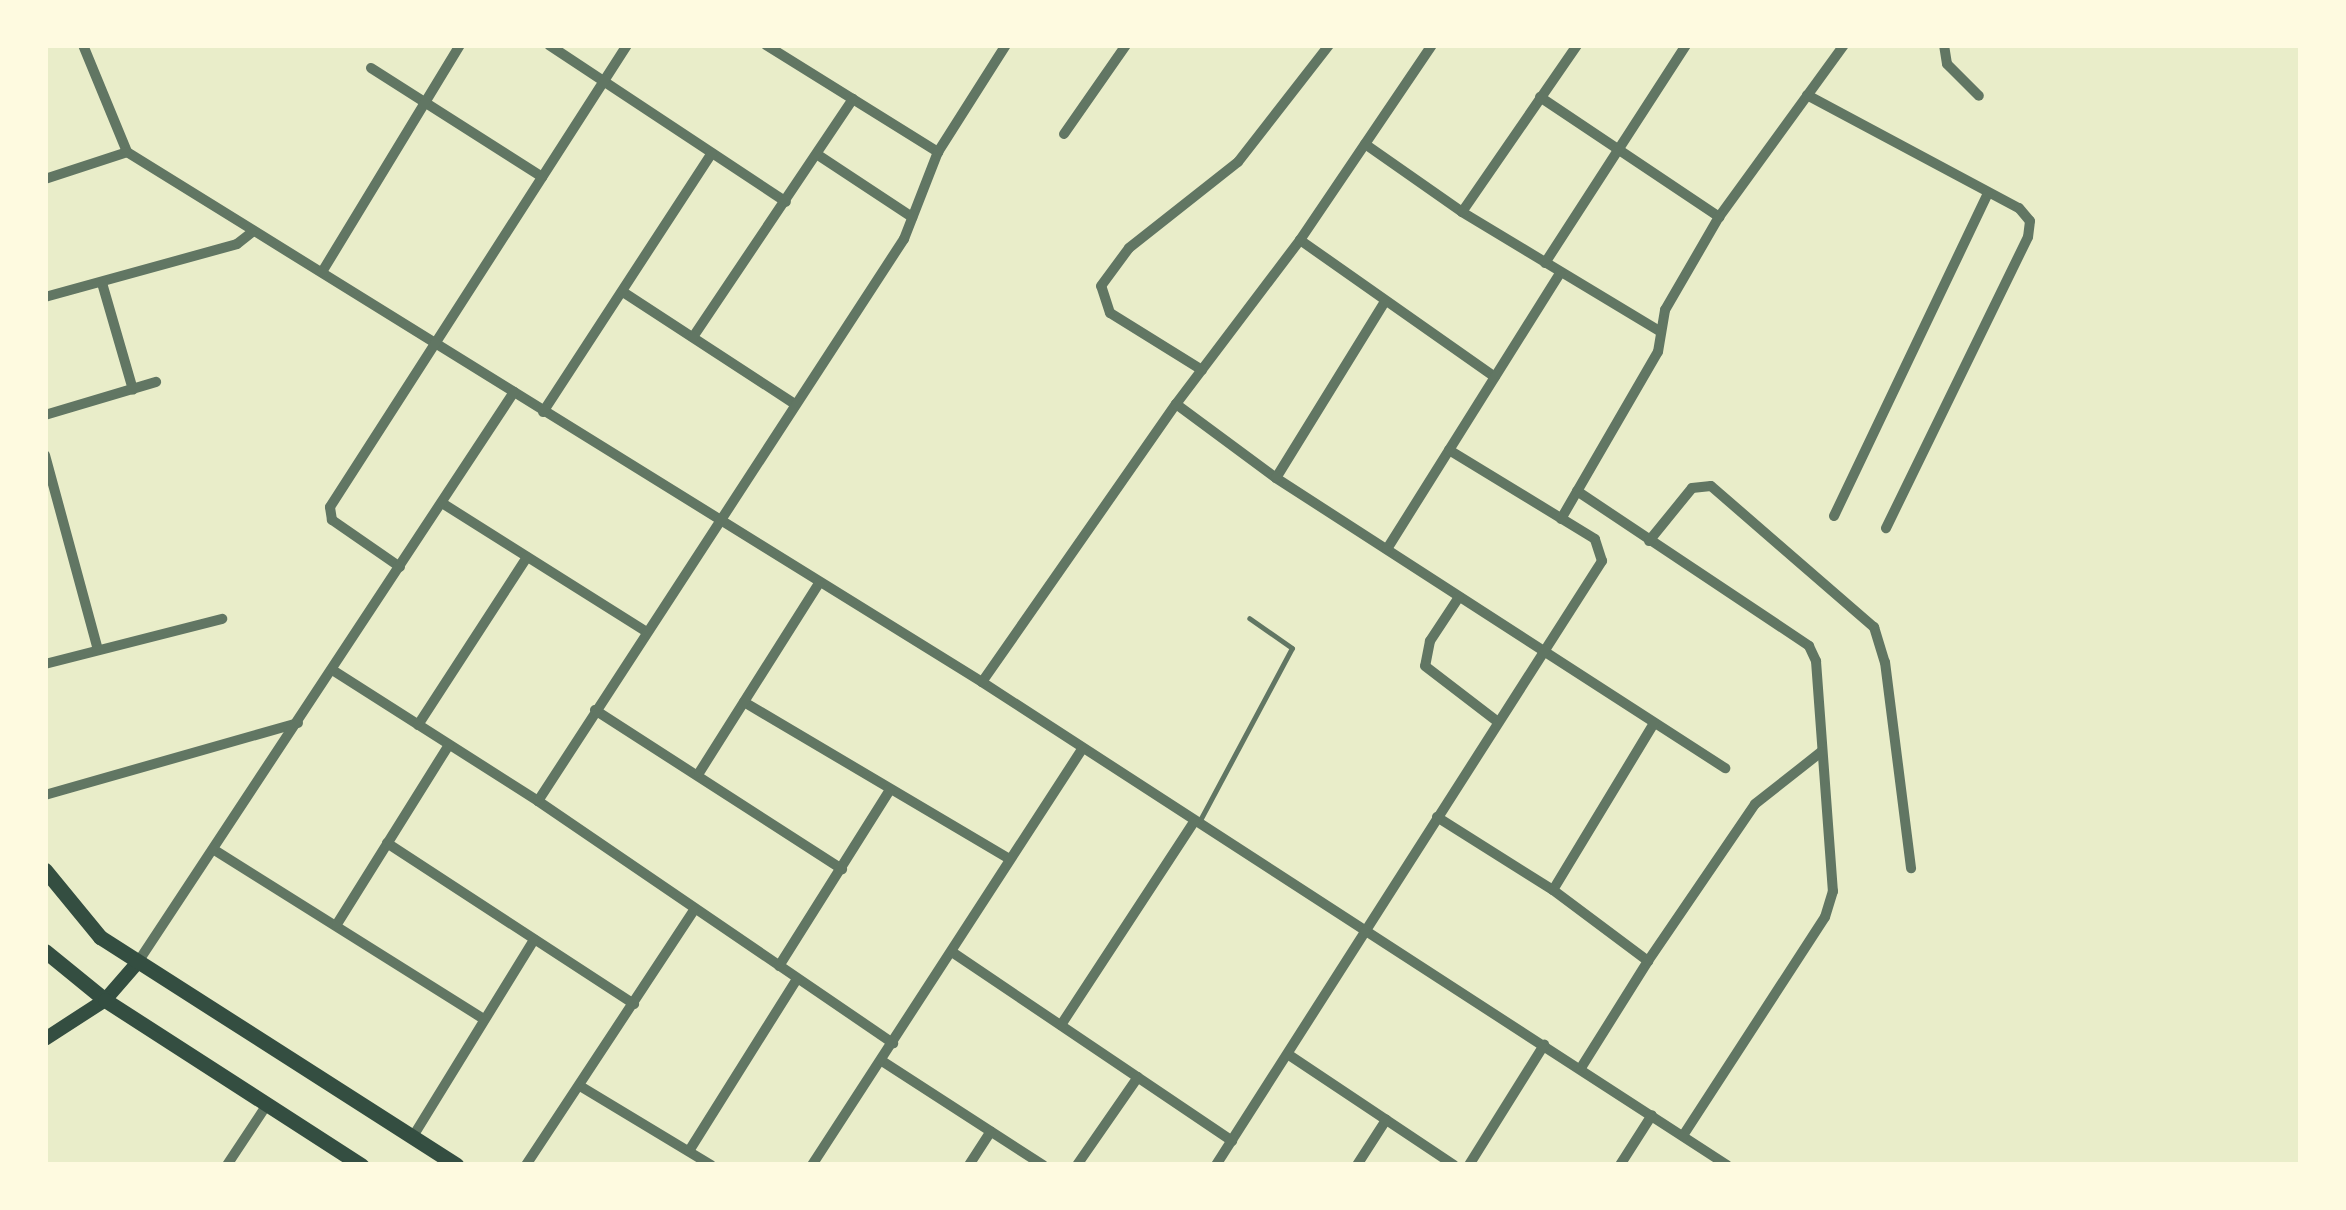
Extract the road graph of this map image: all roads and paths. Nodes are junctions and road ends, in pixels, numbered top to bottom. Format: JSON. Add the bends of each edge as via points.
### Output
{"nodes":[{"id":1,"x":83,"y":45,"type":"edge"},
{"id":2,"x":460,"y":45,"type":"edge"},
{"id":3,"x":549,"y":45,"type":"edge"},
{"id":4,"x":626,"y":45,"type":"edge"},
{"id":5,"x":1006,"y":45,"type":"edge"},
{"id":6,"x":1126,"y":45,"type":"edge"},
{"id":7,"x":1329,"y":45,"type":"edge"},
{"id":8,"x":1432,"y":45,"type":"edge"},
{"id":9,"x":1577,"y":45,"type":"edge"},
{"id":10,"x":1686,"y":45,"type":"edge"},
{"id":11,"x":1844,"y":45,"type":"edge"},
{"id":12,"x":1944,"y":45,"type":"edge"},
{"id":13,"x":771,"y":46,"type":"edge"},
{"id":14,"x":372,"y":68,"type":"dead end"},
{"id":15,"x":604,"y":81,"type":"junction"},
{"id":16,"x":1807,"y":95,"type":"junction"},
{"id":17,"x":1979,"y":96,"type":"dead end"},
{"id":18,"x":1540,"y":97,"type":"junction"},
{"id":19,"x":853,"y":100,"type":"junction"},
{"id":20,"x":423,"y":101,"type":"junction"},
{"id":21,"x":1064,"y":134,"type":"dead end"},
{"id":22,"x":1365,"y":144,"type":"junction"},
{"id":23,"x":1616,"y":151,"type":"junction"},
{"id":24,"x":127,"y":152,"type":"junction"},
{"id":25,"x":938,"y":152,"type":"junction"},
{"id":26,"x":712,"y":153,"type":"junction"},
{"id":27,"x":818,"y":155,"type":"junction"},
{"id":28,"x":542,"y":177,"type":"junction"},
{"id":29,"x":45,"y":179,"type":"edge"},
{"id":30,"x":1988,"y":193,"type":"junction"},
{"id":31,"x":786,"y":202,"type":"junction"},
{"id":32,"x":1462,"y":212,"type":"junction"},
{"id":33,"x":1720,"y":217,"type":"junction"},
{"id":34,"x":912,"y":218,"type":"junction"},
{"id":35,"x":251,"y":233,"type":"junction"},
{"id":36,"x":1300,"y":240,"type":"junction"},
{"id":37,"x":1545,"y":264,"type":"junction"},
{"id":38,"x":322,"y":272,"type":"junction"},
{"id":39,"x":1560,"y":273,"type":"junction"},
{"id":40,"x":102,"y":283,"type":"junction"},
{"id":41,"x":623,"y":292,"type":"junction"},
{"id":42,"x":45,"y":296,"type":"edge"},
{"id":43,"x":1384,"y":303,"type":"junction"},
{"id":44,"x":1661,"y":332,"type":"junction"},
{"id":45,"x":692,"y":337,"type":"junction"},
{"id":46,"x":436,"y":338,"type":"junction"},
{"id":47,"x":1202,"y":370,"type":"junction"},
{"id":48,"x":1495,"y":377,"type":"junction"},
{"id":49,"x":156,"y":382,"type":"dead end"},
{"id":50,"x":133,"y":390,"type":"junction"},
{"id":51,"x":514,"y":392,"type":"junction"},
{"id":52,"x":795,"y":404,"type":"junction"},
{"id":53,"x":1176,"y":404,"type":"junction"},
{"id":54,"x":543,"y":412,"type":"junction"},
{"id":55,"x":45,"y":415,"type":"edge"},
{"id":56,"x":1449,"y":450,"type":"junction"},
{"id":57,"x":45,"y":454,"type":"edge"},
{"id":58,"x":1276,"y":478,"type":"junction"},
{"id":59,"x":1577,"y":492,"type":"junction"},
{"id":60,"x":442,"y":503,"type":"junction"},
{"id":61,"x":1834,"y":516,"type":"dead end"},
{"id":62,"x":1561,"y":518,"type":"junction"},
{"id":63,"x":718,"y":520,"type":"junction"},
{"id":64,"x":1886,"y":528,"type":"dead end"},
{"id":65,"x":1649,"y":541,"type":"junction"},
{"id":66,"x":1386,"y":549,"type":"junction"},
{"id":67,"x":527,"y":556,"type":"junction"},
{"id":68,"x":400,"y":566,"type":"junction"},
{"id":69,"x":819,"y":582,"type":"junction"},
{"id":70,"x":1458,"y":597,"type":"junction"},
{"id":71,"x":1249,"y":618,"type":"dead end"},
{"id":72,"x":222,"y":619,"type":"dead end"},
{"id":73,"x":644,"y":630,"type":"junction"},
{"id":74,"x":98,"y":650,"type":"junction"},
{"id":75,"x":1543,"y":653,"type":"junction"},
{"id":76,"x":45,"y":664,"type":"edge"},
{"id":77,"x":334,"y":671,"type":"junction"},
{"id":78,"x":982,"y":682,"type":"junction"},
{"id":79,"x":744,"y":702,"type":"junction"},
{"id":80,"x":595,"y":710,"type":"junction"},
{"id":81,"x":1498,"y":722,"type":"junction"},
{"id":82,"x":298,"y":723,"type":"junction"},
{"id":83,"x":1654,"y":723,"type":"junction"},
{"id":84,"x":418,"y":725,"type":"junction"},
{"id":85,"x":449,"y":745,"type":"junction"},
{"id":86,"x":1082,"y":750,"type":"junction"},
{"id":87,"x":1821,"y":752,"type":"junction"},
{"id":88,"x":1725,"y":768,"type":"dead end"},
{"id":89,"x":699,"y":773,"type":"junction"},
{"id":90,"x":890,"y":790,"type":"junction"},
{"id":91,"x":45,"y":795,"type":"edge"},
{"id":92,"x":538,"y":800,"type":"junction"},
{"id":93,"x":1437,"y":817,"type":"junction"},
{"id":94,"x":1196,"y":824,"type":"junction"},
{"id":95,"x":387,"y":843,"type":"junction"},
{"id":96,"x":216,"y":850,"type":"junction"},
{"id":97,"x":1009,"y":859,"type":"junction"},
{"id":98,"x":842,"y":868,"type":"junction"},
{"id":99,"x":1911,"y":868,"type":"dead end"},
{"id":100,"x":45,"y":870,"type":"edge"},
{"id":101,"x":1552,"y":890,"type":"junction"},
{"id":102,"x":694,"y":910,"type":"junction"},
{"id":103,"x":337,"y":924,"type":"junction"},
{"id":104,"x":1366,"y":928,"type":"junction"},
{"id":105,"x":534,"y":940,"type":"junction"},
{"id":106,"x":45,"y":951,"type":"edge"},
{"id":107,"x":952,"y":952,"type":"junction"},
{"id":108,"x":138,"y":962,"type":"junction"},
{"id":109,"x":1648,"y":962,"type":"junction"},
{"id":110,"x":779,"y":966,"type":"junction"},
{"id":111,"x":797,"y":978,"type":"junction"},
{"id":112,"x":105,"y":1000,"type":"junction"},
{"id":113,"x":634,"y":1004,"type":"junction"},
{"id":114,"x":484,"y":1019,"type":"junction"},
{"id":115,"x":1061,"y":1026,"type":"junction"},
{"id":116,"x":45,"y":1039,"type":"edge"},
{"id":117,"x":893,"y":1042,"type":"junction"},
{"id":118,"x":1544,"y":1045,"type":"junction"},
{"id":119,"x":1288,"y":1055,"type":"junction"},
{"id":120,"x":882,"y":1060,"type":"junction"},
{"id":121,"x":1581,"y":1068,"type":"junction"},
{"id":122,"x":1138,"y":1077,"type":"junction"},
{"id":123,"x":580,"y":1086,"type":"junction"},
{"id":124,"x":266,"y":1106,"type":"junction"},
{"id":125,"x":1652,"y":1116,"type":"junction"},
{"id":126,"x":1386,"y":1120,"type":"junction"},
{"id":127,"x":990,"y":1131,"type":"junction"},
{"id":128,"x":1683,"y":1136,"type":"junction"},
{"id":129,"x":412,"y":1138,"type":"junction"},
{"id":130,"x":1232,"y":1141,"type":"junction"},
{"id":131,"x":688,"y":1151,"type":"junction"},
{"id":132,"x":226,"y":1165,"type":"edge"},
{"id":133,"x":361,"y":1165,"type":"edge"},
{"id":134,"x":456,"y":1165,"type":"edge"},
{"id":135,"x":526,"y":1165,"type":"edge"},
{"id":136,"x":711,"y":1165,"type":"edge"},
{"id":137,"x":812,"y":1165,"type":"edge"},
{"id":138,"x":968,"y":1165,"type":"edge"},
{"id":139,"x":1042,"y":1165,"type":"edge"},
{"id":140,"x":1077,"y":1165,"type":"edge"},
{"id":141,"x":1216,"y":1165,"type":"edge"},
{"id":142,"x":1357,"y":1165,"type":"edge"},
{"id":143,"x":1454,"y":1165,"type":"edge"},
{"id":144,"x":1469,"y":1165,"type":"edge"},
{"id":145,"x":1620,"y":1165,"type":"edge"},
{"id":146,"x":1726,"y":1165,"type":"edge"}],
"edges":[{"from":1,"to":24,"type":"street"},
{"from":2,"to":20,"type":"street"},
{"from":3,"to":15,"type":"street"},
{"from":4,"to":15,"type":"street"},
{"from":5,"to":25,"type":"street"},
{"from":6,"to":21,"type":"street"},
{"from":7,"to":47,"type":"street","via":[[1238,162],[1129,248],[1101,286],[1110,313]]},
{"from":8,"to":22,"type":"street"},
{"from":9,"to":18,"type":"street"},
{"from":10,"to":23,"type":"street"},
{"from":11,"to":16,"type":"street"},
{"from":12,"to":17,"type":"street","via":[[1946,64]]},
{"from":13,"to":19,"type":"street"},
{"from":14,"to":20,"type":"street"},
{"from":15,"to":26,"type":"street"},
{"from":15,"to":28,"type":"street"},
{"from":16,"to":30,"type":"street"},
{"from":16,"to":33,"type":"street"},
{"from":18,"to":23,"type":"street"},
{"from":18,"to":32,"type":"street"},
{"from":19,"to":25,"type":"street"},
{"from":19,"to":27,"type":"street"},
{"from":20,"to":28,"type":"street"},
{"from":20,"to":38,"type":"street"},
{"from":22,"to":32,"type":"street"},
{"from":22,"to":36,"type":"street"},
{"from":23,"to":33,"type":"street"},
{"from":23,"to":37,"type":"street"},
{"from":24,"to":29,"type":"street"},
{"from":24,"to":35,"type":"street"},
{"from":25,"to":34,"type":"street"},
{"from":26,"to":31,"type":"street"},
{"from":26,"to":41,"type":"street"},
{"from":27,"to":31,"type":"street"},
{"from":27,"to":34,"type":"street"},
{"from":28,"to":46,"type":"street"},
{"from":30,"to":61,"type":"street"},
{"from":30,"to":64,"type":"street","via":[[2019,208],[2030,221],[2028,237]]},
{"from":31,"to":45,"type":"street"},
{"from":32,"to":37,"type":"street"},
{"from":33,"to":44,"type":"street","via":[[1664,310]]},
{"from":34,"to":52,"type":"street"},
{"from":35,"to":38,"type":"street"},
{"from":35,"to":40,"type":"street","via":[[237,244]]},
{"from":36,"to":43,"type":"street"},
{"from":36,"to":47,"type":"street"},
{"from":37,"to":39,"type":"street"},
{"from":38,"to":46,"type":"street"},
{"from":39,"to":44,"type":"street"},
{"from":39,"to":48,"type":"street"},
{"from":40,"to":42,"type":"street"},
{"from":40,"to":50,"type":"street"},
{"from":41,"to":45,"type":"street"},
{"from":41,"to":54,"type":"street"},
{"from":43,"to":48,"type":"street"},
{"from":43,"to":58,"type":"street"},
{"from":44,"to":59,"type":"street","via":[[1658,352]]},
{"from":45,"to":52,"type":"street"},
{"from":46,"to":51,"type":"street"},
{"from":46,"to":68,"type":"street","via":[[328,514]]},
{"from":47,"to":53,"type":"street"},
{"from":48,"to":56,"type":"street"},
{"from":49,"to":50,"type":"street"},
{"from":50,"to":55,"type":"street"},
{"from":51,"to":54,"type":"street"},
{"from":51,"to":60,"type":"street"},
{"from":52,"to":63,"type":"street"},
{"from":53,"to":58,"type":"street"},
{"from":53,"to":78,"type":"street"},
{"from":54,"to":63,"type":"street"},
{"from":56,"to":62,"type":"street"},
{"from":56,"to":66,"type":"street"},
{"from":57,"to":74,"type":"street"},
{"from":58,"to":66,"type":"street"},
{"from":59,"to":62,"type":"street"},
{"from":59,"to":65,"type":"street"},
{"from":60,"to":67,"type":"street"},
{"from":60,"to":68,"type":"street"},
{"from":62,"to":75,"type":"street","via":[[1595,540],[1602,561]]},
{"from":63,"to":69,"type":"street"},
{"from":63,"to":73,"type":"street"},
{"from":65,"to":87,"type":"street","via":[[1808,646],[1816,661]]},
{"from":65,"to":99,"type":"street","via":[[1692,488],[1711,486],[1874,627],[1885,662]]},
{"from":66,"to":70,"type":"street"},
{"from":67,"to":73,"type":"street"},
{"from":67,"to":84,"type":"street"},
{"from":68,"to":77,"type":"street"},
{"from":69,"to":78,"type":"street"},
{"from":69,"to":79,"type":"street"},
{"from":70,"to":75,"type":"street"},
{"from":70,"to":81,"type":"street","via":[[1430,640],[1424,666]]},
{"from":71,"to":94,"type":"lane","via":[[1292,648]]},
{"from":72,"to":74,"type":"street"},
{"from":73,"to":80,"type":"street"},
{"from":74,"to":76,"type":"street"},
{"from":75,"to":81,"type":"street"},
{"from":75,"to":83,"type":"street"},
{"from":77,"to":82,"type":"street"},
{"from":77,"to":84,"type":"street"},
{"from":78,"to":86,"type":"street"},
{"from":79,"to":89,"type":"street"},
{"from":79,"to":90,"type":"street"},
{"from":80,"to":89,"type":"street"},
{"from":80,"to":92,"type":"street"},
{"from":81,"to":93,"type":"street"},
{"from":82,"to":91,"type":"street"},
{"from":82,"to":96,"type":"street"},
{"from":83,"to":88,"type":"street"},
{"from":83,"to":101,"type":"street"},
{"from":84,"to":85,"type":"street"},
{"from":85,"to":92,"type":"street"},
{"from":85,"to":95,"type":"street"},
{"from":86,"to":94,"type":"street"},
{"from":86,"to":97,"type":"street"},
{"from":87,"to":109,"type":"street","via":[[1755,804]]},
{"from":87,"to":128,"type":"street","via":[[1833,892],[1826,917]]},
{"from":89,"to":98,"type":"street"},
{"from":90,"to":97,"type":"street"},
{"from":90,"to":98,"type":"street"},
{"from":92,"to":102,"type":"street"},
{"from":93,"to":101,"type":"street"},
{"from":93,"to":104,"type":"street"},
{"from":94,"to":104,"type":"street"},
{"from":94,"to":115,"type":"street"},
{"from":95,"to":103,"type":"street"},
{"from":95,"to":105,"type":"street"},
{"from":96,"to":103,"type":"street"},
{"from":96,"to":108,"type":"street"},
{"from":97,"to":107,"type":"street"},
{"from":98,"to":110,"type":"street"},
{"from":100,"to":108,"type":"main road","via":[[100,937]]},
{"from":101,"to":109,"type":"street"},
{"from":102,"to":110,"type":"street"},
{"from":102,"to":113,"type":"street"},
{"from":103,"to":114,"type":"street"},
{"from":104,"to":118,"type":"street"},
{"from":104,"to":119,"type":"street"},
{"from":105,"to":113,"type":"street"},
{"from":105,"to":114,"type":"street"},
{"from":106,"to":112,"type":"main road"},
{"from":107,"to":115,"type":"street"},
{"from":107,"to":117,"type":"street"},
{"from":108,"to":112,"type":"main road"},
{"from":108,"to":129,"type":"main road"},
{"from":109,"to":121,"type":"street"},
{"from":110,"to":111,"type":"street"},
{"from":111,"to":117,"type":"street"},
{"from":111,"to":131,"type":"street"},
{"from":112,"to":116,"type":"main road"},
{"from":112,"to":124,"type":"main road"},
{"from":113,"to":123,"type":"street"},
{"from":114,"to":129,"type":"street"},
{"from":115,"to":122,"type":"street"},
{"from":117,"to":120,"type":"street"},
{"from":118,"to":121,"type":"street"},
{"from":118,"to":144,"type":"street"},
{"from":119,"to":126,"type":"street"},
{"from":119,"to":130,"type":"street"},
{"from":120,"to":127,"type":"street"},
{"from":120,"to":137,"type":"street"},
{"from":121,"to":125,"type":"street"},
{"from":122,"to":130,"type":"street"},
{"from":122,"to":140,"type":"street"},
{"from":123,"to":131,"type":"street"},
{"from":123,"to":135,"type":"street"},
{"from":124,"to":132,"type":"street"},
{"from":124,"to":133,"type":"main road"},
{"from":125,"to":128,"type":"street"},
{"from":125,"to":145,"type":"street"},
{"from":126,"to":142,"type":"street"},
{"from":126,"to":143,"type":"street"},
{"from":127,"to":138,"type":"street"},
{"from":127,"to":139,"type":"street"},
{"from":128,"to":146,"type":"street"},
{"from":129,"to":134,"type":"main road"},
{"from":130,"to":141,"type":"street"},
{"from":131,"to":136,"type":"street"}]}
